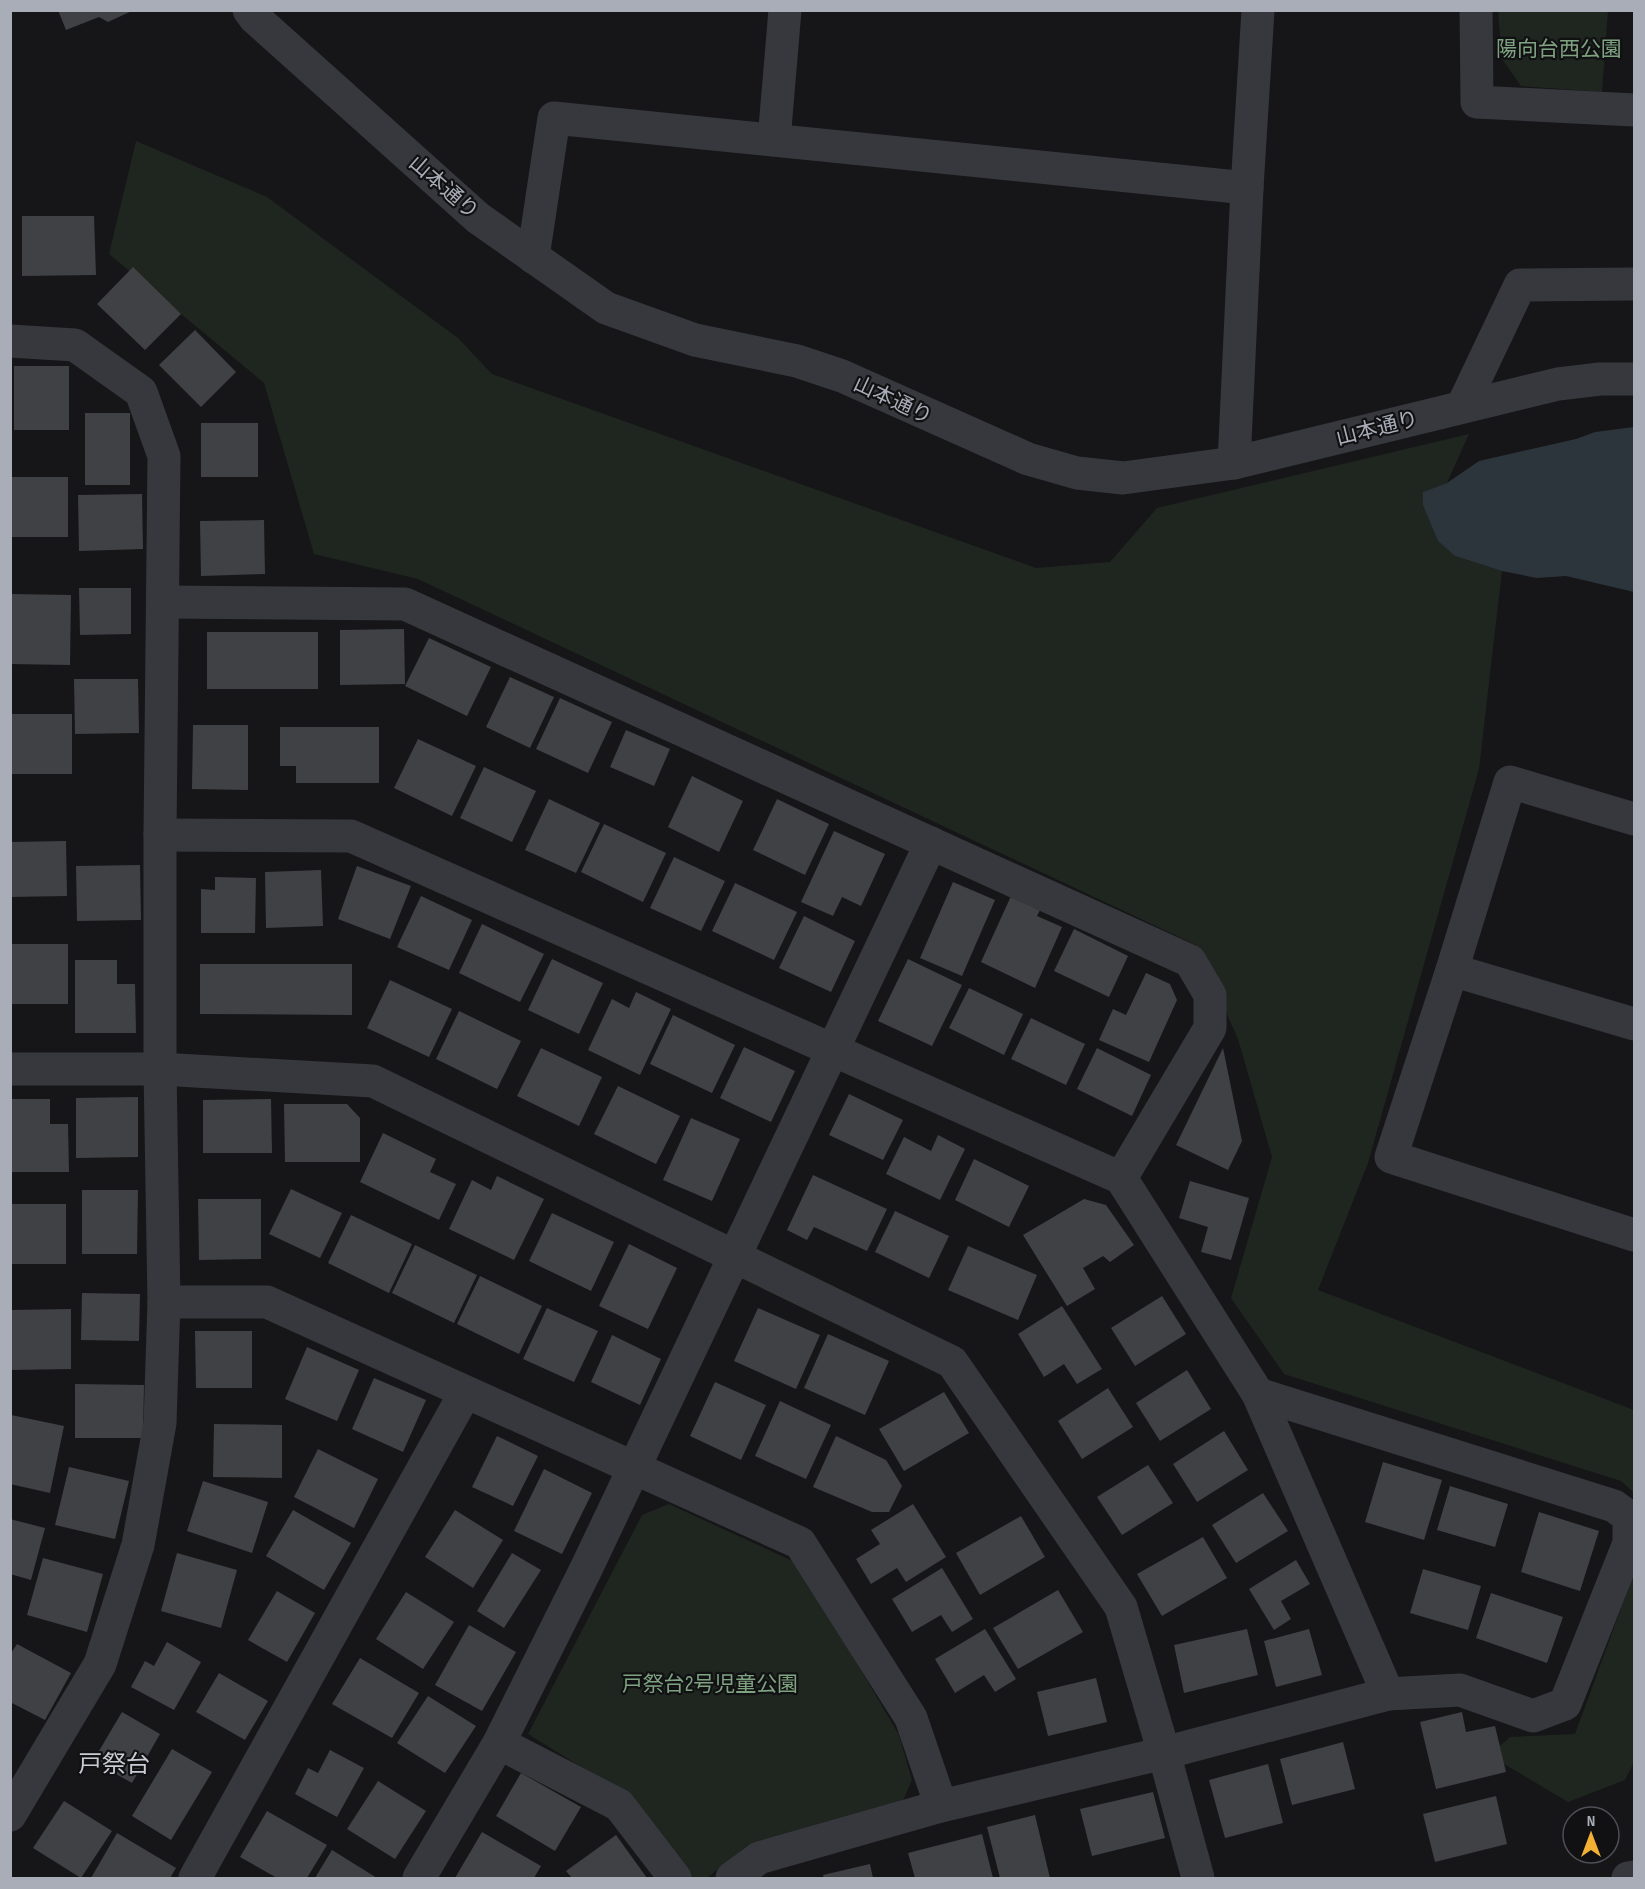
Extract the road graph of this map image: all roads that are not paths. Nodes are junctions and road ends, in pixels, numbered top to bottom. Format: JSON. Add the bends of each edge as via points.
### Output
{"nodes":[{"id":1,"x":249,"y":10,"type":"edge"},
{"id":2,"x":785,"y":10,"type":"edge"},
{"id":3,"x":1258,"y":10,"type":"edge"},
{"id":4,"x":1476,"y":10,"type":"edge"},
{"id":5,"x":1635,"y":110,"type":"edge"},
{"id":6,"x":774,"y":140,"type":"junction"},
{"id":7,"x":1246,"y":188,"type":"junction"},
{"id":8,"x":533,"y":257,"type":"junction"},
{"id":9,"x":1635,"y":284,"type":"edge"},
{"id":10,"x":10,"y":341,"type":"edge"},
{"id":11,"x":1635,"y":380,"type":"edge"},
{"id":12,"x":1462,"y":407,"type":"junction"},
{"id":13,"x":1234,"y":463,"type":"junction"},
{"id":14,"x":163,"y":602,"type":"junction"},
{"id":15,"x":1635,"y":819,"type":"edge"},
{"id":16,"x":160,"y":835,"type":"junction"},
{"id":17,"x":931,"y":843,"type":"junction"},
{"id":18,"x":1452,"y":970,"type":"junction"},
{"id":19,"x":1635,"y":1024,"type":"edge"},
{"id":20,"x":832,"y":1050,"type":"junction"},
{"id":21,"x":10,"y":1069,"type":"edge"},
{"id":22,"x":160,"y":1069,"type":"junction"},
{"id":23,"x":1121,"y":1178,"type":"junction"},
{"id":24,"x":1635,"y":1235,"type":"edge"},
{"id":25,"x":734,"y":1258,"type":"junction"},
{"id":26,"x":164,"y":1302,"type":"junction"},
{"id":27,"x":465,"y":1393,"type":"junction"},
{"id":28,"x":1258,"y":1394,"type":"junction"},
{"id":29,"x":635,"y":1468,"type":"junction"},
{"id":30,"x":1388,"y":1694,"type":"junction"},
{"id":31,"x":499,"y":1743,"type":"junction"},
{"id":32,"x":1164,"y":1753,"type":"junction"},
{"id":33,"x":942,"y":1806,"type":"junction"},
{"id":34,"x":10,"y":1815,"type":"edge"},
{"id":35,"x":1635,"y":1877,"type":"edge"},
{"id":36,"x":195,"y":1878,"type":"edge"},
{"id":37,"x":418,"y":1878,"type":"edge"},
{"id":38,"x":675,"y":1878,"type":"edge"},
{"id":39,"x":732,"y":1878,"type":"edge"},
{"id":40,"x":1198,"y":1878,"type":"edge"},
{"id":41,"x":1628,"y":1878,"type":"edge"}],
"edges":[{"from":1,"to":8,"type":"street","name":"山本通り","via":[[478,218]]},
{"from":2,"to":6,"type":"street"},
{"from":3,"to":7,"type":"street"},
{"from":4,"to":5,"type":"street","via":[[1477,102]]},
{"from":6,"to":7,"type":"street"},
{"from":6,"to":8,"type":"street","via":[[554,117]]},
{"from":7,"to":13,"type":"street"},
{"from":8,"to":13,"type":"street","name":"山本通り","via":[[606,308],[695,340],[797,361],[842,376],[1028,459],[1077,473],[1123,478]]},
{"from":9,"to":12,"type":"street","via":[[1520,285]]},
{"from":10,"to":14,"type":"street","via":[[75,345],[141,392],[164,456]]},
{"from":11,"to":12,"type":"street","name":"山本通り","via":[[1558,384]]},
{"from":12,"to":13,"type":"street","name":"山本通り"},
{"from":14,"to":16,"type":"street"},
{"from":14,"to":17,"type":"street","via":[[405,604]]},
{"from":15,"to":18,"type":"street","via":[[1510,782]]},
{"from":16,"to":20,"type":"street","via":[[351,836]]},
{"from":16,"to":22,"type":"street"},
{"from":17,"to":20,"type":"street"},
{"from":17,"to":23,"type":"street","via":[[1190,961],[1210,995],[1210,1028]]},
{"from":18,"to":19,"type":"street"},
{"from":18,"to":24,"type":"street","via":[[1391,1156]]},
{"from":20,"to":23,"type":"street"},
{"from":20,"to":25,"type":"street"},
{"from":21,"to":22,"type":"street"},
{"from":22,"to":25,"type":"street","via":[[374,1081]]},
{"from":22,"to":26,"type":"street"},
{"from":23,"to":28,"type":"street"},
{"from":25,"to":29,"type":"street"},
{"from":25,"to":32,"type":"street","via":[[952,1362],[1121,1607]]},
{"from":26,"to":27,"type":"street","via":[[267,1302]]},
{"from":26,"to":34,"type":"street","via":[[160,1423],[138,1545],[100,1664]]},
{"from":27,"to":29,"type":"street"},
{"from":27,"to":36,"type":"street"},
{"from":28,"to":30,"type":"street"},
{"from":28,"to":30,"type":"street","via":[[1614,1506],[1629,1517],[1629,1543],[1565,1704],[1533,1716],[1460,1690]]},
{"from":29,"to":31,"type":"street"},
{"from":29,"to":33,"type":"street","via":[[800,1543],[911,1718]]},
{"from":30,"to":32,"type":"street"},
{"from":31,"to":37,"type":"street"},
{"from":31,"to":38,"type":"street","via":[[619,1805]]},
{"from":32,"to":33,"type":"street"},
{"from":32,"to":40,"type":"street"},
{"from":33,"to":39,"type":"street","via":[[759,1858]]},
{"from":35,"to":41,"type":"street"}]}
